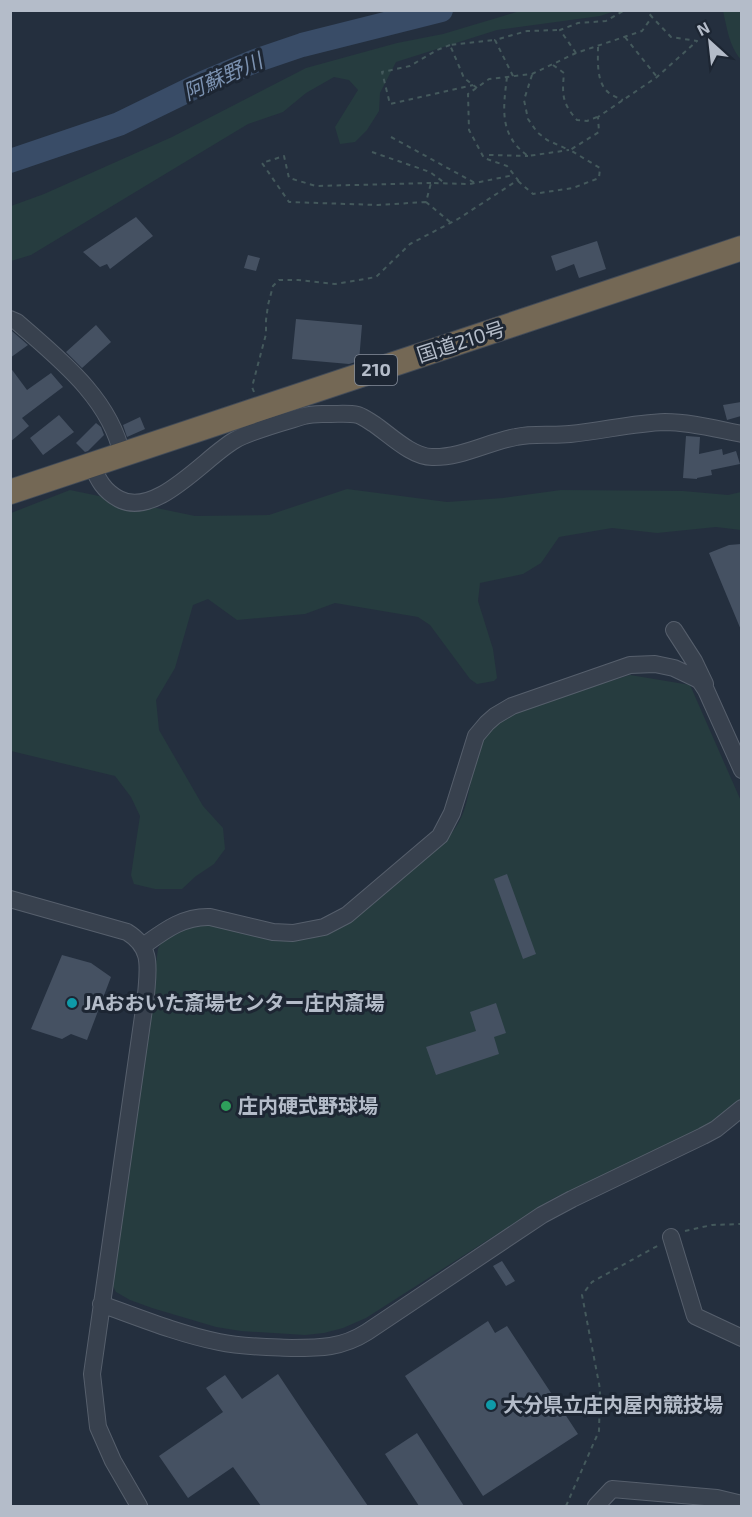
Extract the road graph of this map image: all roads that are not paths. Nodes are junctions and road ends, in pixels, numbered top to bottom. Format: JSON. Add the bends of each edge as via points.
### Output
{"nodes":[{"id":1,"x":741,"y":248,"type":"edge"},
{"id":2,"x":10,"y":320,"type":"edge"},
{"id":3,"x":741,"y":434,"type":"edge"},
{"id":4,"x":122,"y":455,"type":"junction"},
{"id":5,"x":92,"y":465,"type":"junction"},
{"id":6,"x":10,"y":492,"type":"edge"},
{"id":7,"x":674,"y":630,"type":"dead end"},
{"id":8,"x":710,"y":696,"type":"junction"},
{"id":9,"x":741,"y":770,"type":"edge"},
{"id":10,"x":10,"y":899,"type":"edge"},
{"id":11,"x":143,"y":946,"type":"junction"},
{"id":12,"x":741,"y":1108,"type":"edge"},
{"id":13,"x":671,"y":1237,"type":"road end"},
{"id":14,"x":101,"y":1304,"type":"junction"},
{"id":15,"x":741,"y":1338,"type":"edge"},
{"id":16,"x":741,"y":1504,"type":"edge"},
{"id":17,"x":139,"y":1506,"type":"edge"},
{"id":18,"x":596,"y":1506,"type":"edge"}],
"edges":[{"from":1,"to":4,"type":"highway","name":"国道210号","number":"210"},
{"from":2,"to":4,"type":"street","via":[[79,378],[109,420]]},
{"from":3,"to":5,"type":"street","via":[[665,422],[575,434],[521,436],[456,454],[424,457],[360,415],[311,414],[233,440],[180,483],[146,501],[122,501],[105,490]]},
{"from":4,"to":5,"type":"highway","name":"国道210号","number":"210"},
{"from":5,"to":6,"type":"highway","name":"国道210号","number":"210"},
{"from":7,"to":8,"type":"street"},
{"from":8,"to":9,"type":"street"},
{"from":8,"to":11,"type":"street","via":[[700,681],[682,671],[639,664],[512,706],[476,736],[453,813],[440,836],[347,915],[324,927],[292,933],[201,917],[180,922]]},
{"from":10,"to":11,"type":"street","via":[[127,932]]},
{"from":11,"to":14,"type":"street","via":[[148,963],[146,995]]},
{"from":12,"to":14,"type":"street","via":[[703,1136],[542,1215],[343,1344],[310,1348],[221,1342]]},
{"from":13,"to":15,"type":"street","via":[[695,1316]]},
{"from":14,"to":17,"type":"street","via":[[92,1374],[98,1427]]},
{"from":16,"to":18,"type":"street","via":[[717,1498],[612,1489]]}]}
